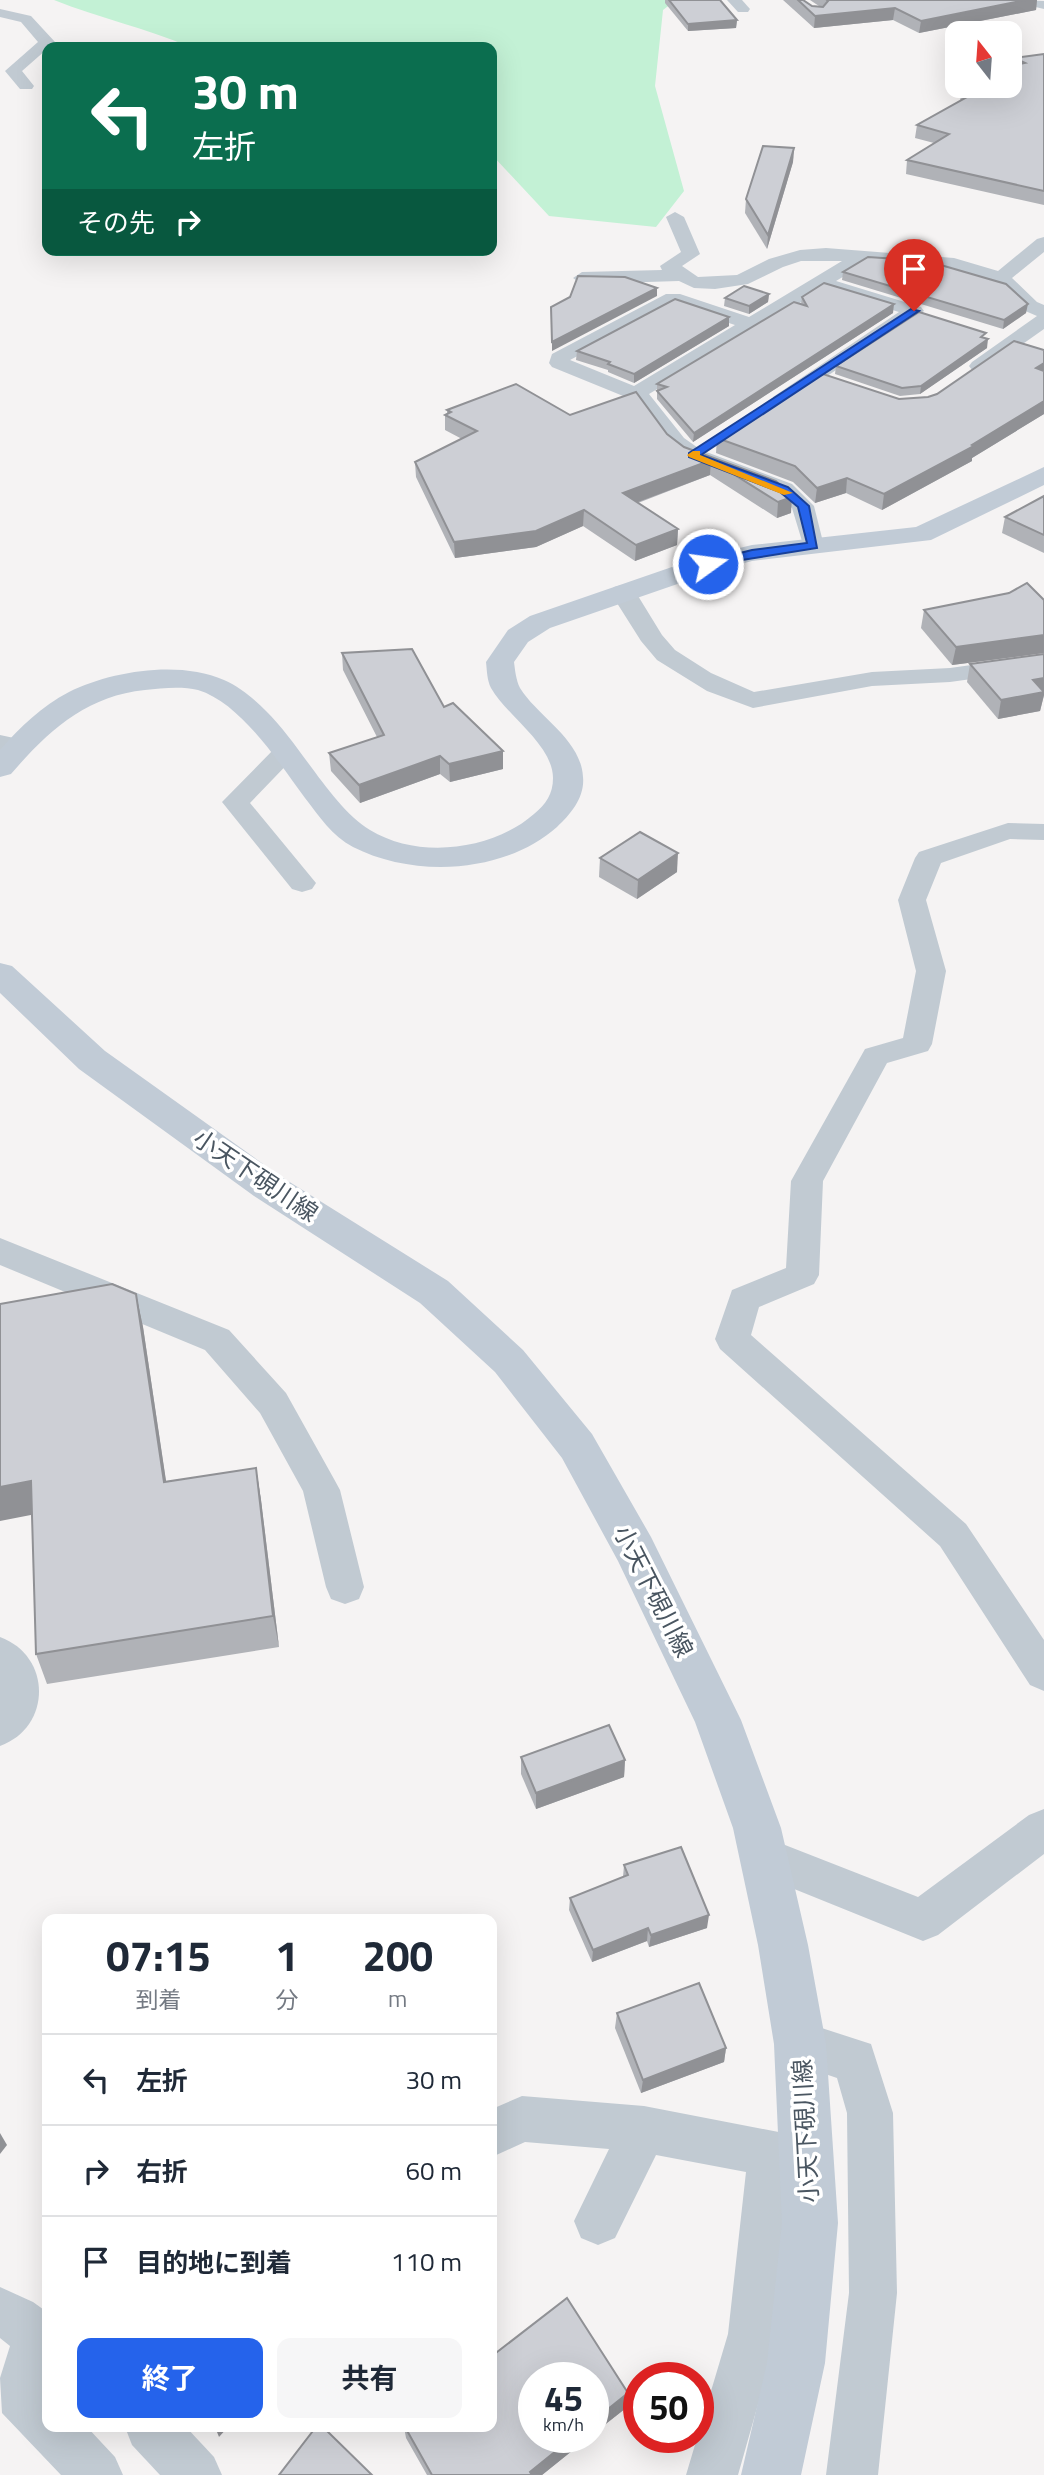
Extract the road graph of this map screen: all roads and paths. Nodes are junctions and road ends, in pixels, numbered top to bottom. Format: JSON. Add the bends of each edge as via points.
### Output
{"nodes":[{"id":1,"x":1024,"y":0,"type":"edge"},
{"id":2,"x":1044,"y":5,"type":"edge"},
{"id":3,"x":0,"y":13,"type":"edge"},
{"id":4,"x":47,"y":42,"type":"edge"},
{"id":5,"x":42,"y":46,"type":"edge"},
{"id":6,"x":26,"y":86,"type":"dead end"},
{"id":7,"x":675,"y":217,"type":"dead end"},
{"id":8,"x":1044,"y":243,"type":"edge"},
{"id":9,"x":865,"y":255,"type":"junction"},
{"id":10,"x":683,"y":275,"type":"junction"},
{"id":11,"x":582,"y":278,"type":"edge"},
{"id":12,"x":1001,"y":278,"type":"junction"},
{"id":13,"x":821,"y":282,"type":"junction"},
{"id":14,"x":1044,"y":312,"type":"edge"},
{"id":15,"x":1044,"y":320,"type":"edge"},
{"id":16,"x":750,"y":324,"type":"junction"},
{"id":17,"x":989,"y":334,"type":"edge"},
{"id":18,"x":1013,"y":342,"type":"junction"},
{"id":19,"x":814,"y":377,"type":"junction"},
{"id":20,"x":959,"y":380,"type":"edge"},
{"id":21,"x":838,"y":385,"type":"edge"},
{"id":22,"x":635,"y":394,"type":"junction"},
{"id":23,"x":770,"y":405,"type":"edge"},
{"id":24,"x":715,"y":441,"type":"dead end"},
{"id":25,"x":693,"y":455,"type":"junction"},
{"id":26,"x":1044,"y":475,"type":"edge"},
{"id":27,"x":813,"y":545,"type":"junction"},
{"id":28,"x":622,"y":592,"type":"junction"},
{"id":29,"x":1044,"y":662,"type":"edge"},
{"id":30,"x":9,"y":745,"type":"edge"},
{"id":31,"x":286,"y":752,"type":"junction"},
{"id":32,"x":0,"y":768,"type":"edge"},
{"id":33,"x":1044,"y":832,"type":"edge"},
{"id":34,"x":302,"y":883,"type":"dead end"},
{"id":35,"x":0,"y":974,"type":"edge"},
{"id":36,"x":0,"y":1251,"type":"edge"},
{"id":37,"x":345,"y":1587,"type":"dead end"},
{"id":38,"x":0,"y":1654,"type":"edge"},
{"id":39,"x":1044,"y":1673,"type":"edge"},
{"id":40,"x":0,"y":1728,"type":"edge"},
{"id":41,"x":1044,"y":1829,"type":"edge"},
{"id":42,"x":762,"y":1856,"type":"junction"},
{"id":43,"x":800,"y":2043,"type":"junction"},
{"id":44,"x":645,"y":2129,"type":"junction"},
{"id":45,"x":497,"y":2132,"type":"edge"},
{"id":46,"x":789,"y":2157,"type":"junction"},
{"id":47,"x":598,"y":2221,"type":"dead end"},
{"id":48,"x":29,"y":2330,"type":"edge"},
{"id":49,"x":42,"y":2418,"type":"edge"},
{"id":50,"x":56,"y":2432,"type":"edge"},
{"id":51,"x":155,"y":2432,"type":"edge"},
{"id":52,"x":97,"y":2475,"type":"edge"},
{"id":53,"x":196,"y":2475,"type":"edge"},
{"id":54,"x":712,"y":2475,"type":"edge"},
{"id":55,"x":771,"y":2475,"type":"edge"},
{"id":56,"x":852,"y":2475,"type":"edge"}],
"edges":[{"from":1,"to":2,"type":"street"},
{"from":3,"to":4,"type":"street","via":[[26,19]]},
{"from":5,"to":6,"type":"street","via":[[13,71]]},
{"from":7,"to":10,"type":"street","via":[[691,254],[669,266]]},
{"from":8,"to":12,"type":"street"},
{"from":9,"to":10,"type":"street","via":[[800,256],[741,280],[715,283],[694,282]]},
{"from":9,"to":12,"type":"street","via":[[954,264]]},
{"from":9,"to":13,"type":"street"},
{"from":10,"to":11,"type":"street"},
{"from":12,"to":14,"type":"street","via":[[1030,306]]},
{"from":13,"to":16,"type":"street"},
{"from":13,"to":19,"type":"street","via":[[920,313]]},
{"from":15,"to":18,"type":"street"},
{"from":16,"to":22,"type":"street"},
{"from":16,"to":22,"type":"street","via":[[673,298],[559,358],[559,363]]},
{"from":17,"to":18,"type":"street"},
{"from":18,"to":20,"type":"street"},
{"from":19,"to":21,"type":"street"},
{"from":19,"to":23,"type":"street"},
{"from":22,"to":25,"type":"street","via":[[676,443]]},
{"from":24,"to":25,"type":"street"},
{"from":25,"to":27,"type":"street","via":[[784,489],[803,506]]},
{"from":26,"to":27,"type":"main road","via":[[922,534]]},
{"from":27,"to":28,"type":"main road","via":[[719,561]]},
{"from":28,"to":29,"type":"street","via":[[659,649],[698,676],[753,700],[872,679],[950,675]]},
{"from":28,"to":31,"type":"main road","via":[[540,622],[518,636],[500,662],[505,687],[569,771],[566,799],[542,826],[508,846],[466,856],[405,855],[364,840],[341,824]]},
{"from":30,"to":31,"type":"main road","via":[[75,698],[127,682],[171,679],[212,685],[242,704]]},
{"from":30,"to":32,"type":"main road"},
{"from":31,"to":34,"type":"street","via":[[235,803]]},
{"from":33,"to":39,"type":"street","via":[[1008,831],[929,858],[912,900],[931,971],[917,1044],[876,1056],[807,1181],[802,1275],[744,1299],[732,1339],[953,1535]]},
{"from":35,"to":42,"type":"main road","name":"小天下硯川線","via":[[92,1060],[267,1186],[434,1292],[509,1361],[577,1446],[635,1550],[718,1720],[757,1828]]},
{"from":36,"to":37,"type":"street","via":[[217,1340],[273,1402],[321,1490]]},
{"from":38,"to":40,"type":"street","via":[[14,1667],[20,1704]]},
{"from":41,"to":42,"type":"street","via":[[923,1920]]},
{"from":42,"to":43,"type":"main road","name":"小天下硯川線"},
{"from":43,"to":46,"type":"main road","name":"小天下硯川線"},
{"from":43,"to":56,"type":"street","via":[[855,2060],[870,2113],[873,2293]]},
{"from":44,"to":45,"type":"street","via":[[522,2119]]},
{"from":44,"to":46,"type":"street"},
{"from":44,"to":47,"type":"street"},
{"from":46,"to":54,"type":"street","via":[[753,2334]]},
{"from":46,"to":55,"type":"main road","name":"小天下硯川線","via":[[810,2223],[796,2363]]},
{"from":48,"to":49,"type":"street","via":[[20,2395]]},
{"from":50,"to":52,"type":"street"},
{"from":51,"to":53,"type":"street"}]}
